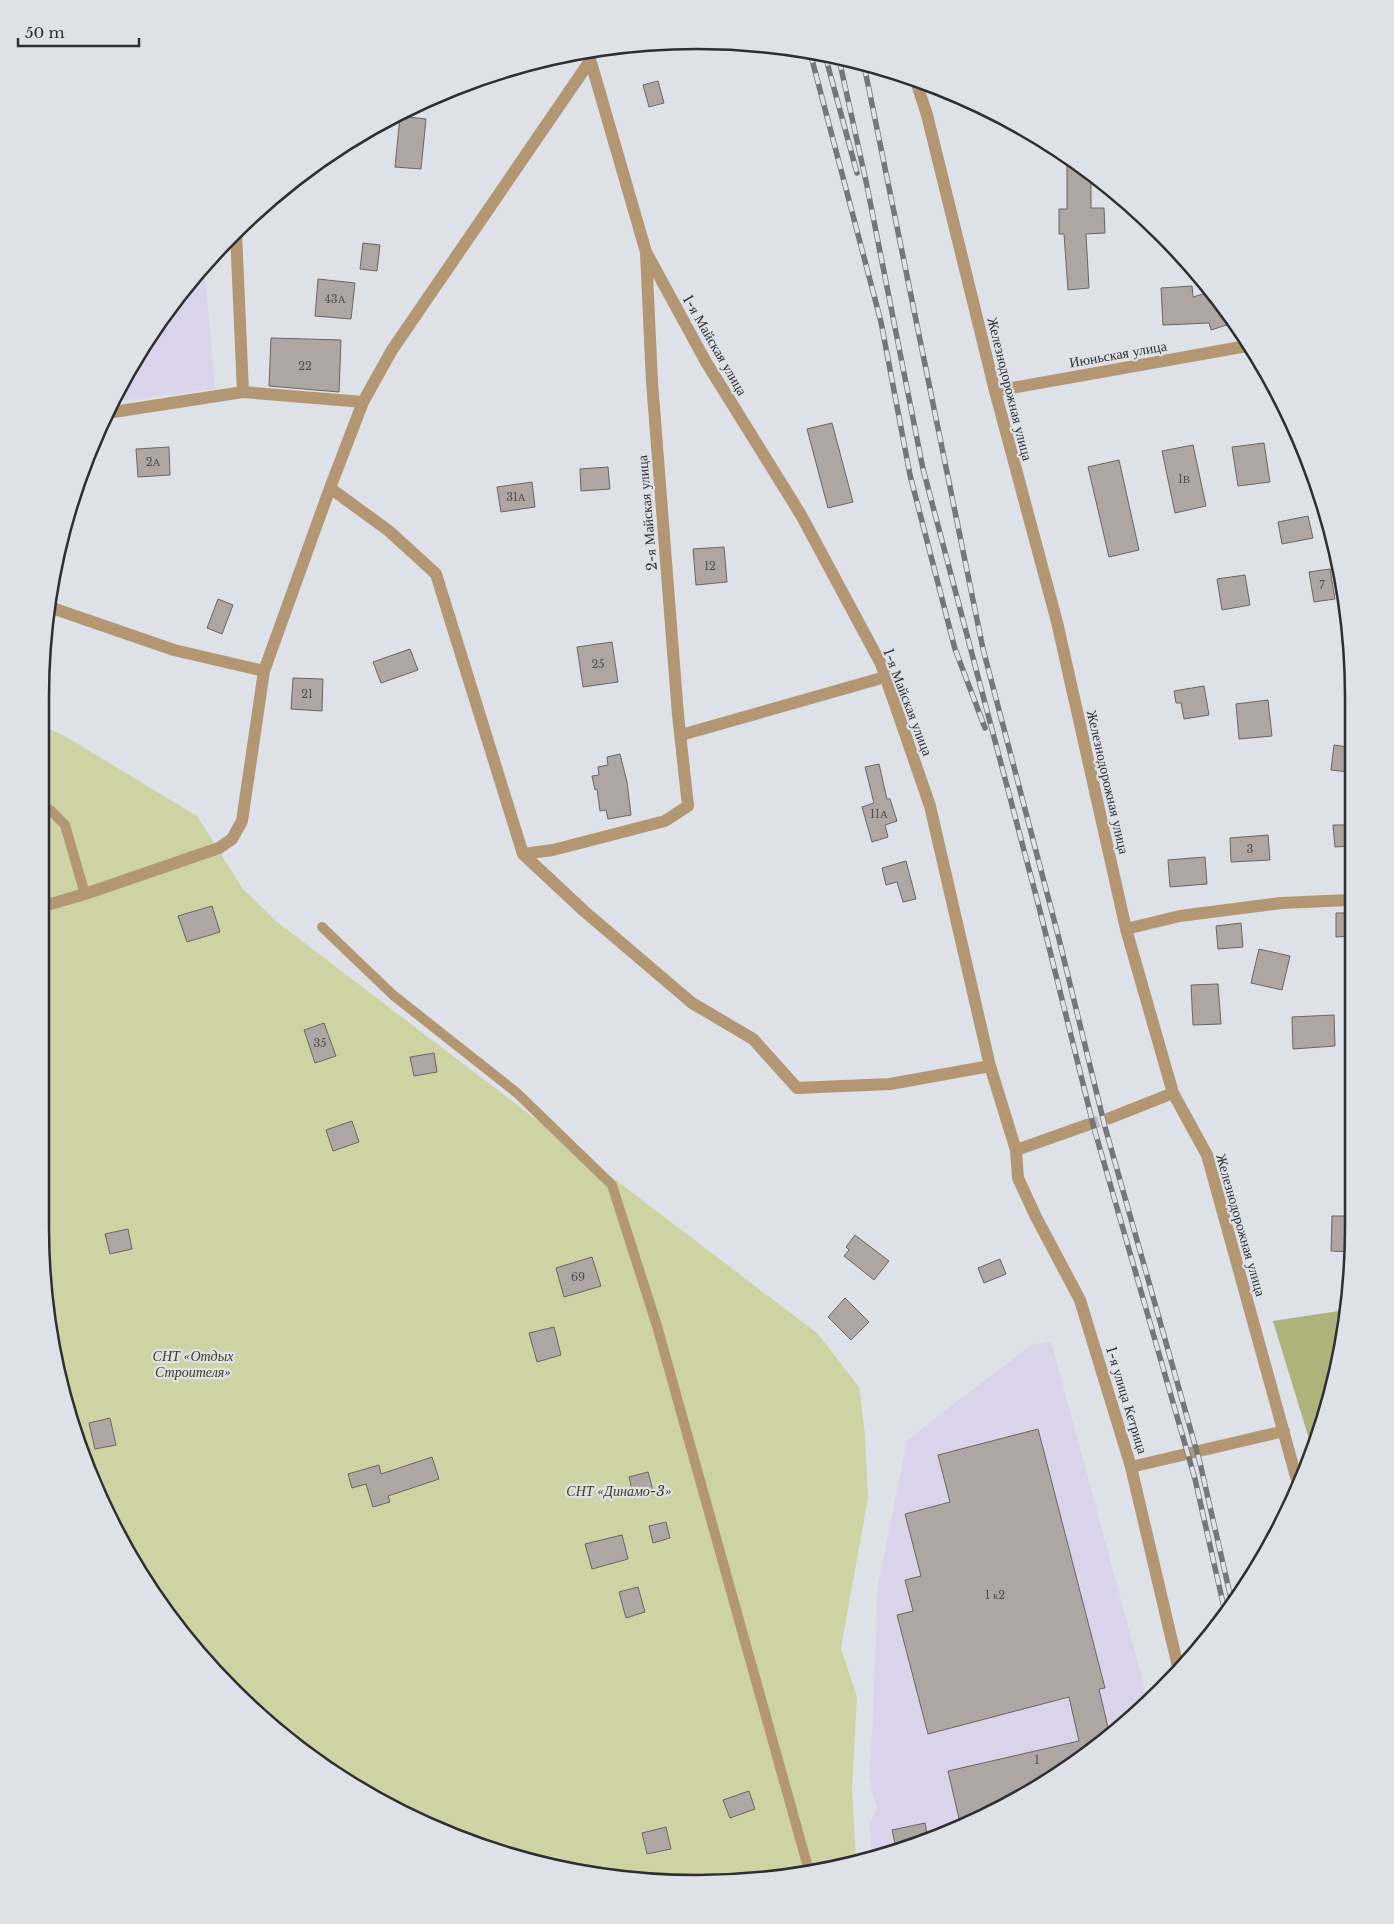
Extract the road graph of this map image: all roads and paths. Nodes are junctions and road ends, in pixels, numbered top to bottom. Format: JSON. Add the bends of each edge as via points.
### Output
{"nodes":[{"id":1,"x":589,"y":57,"type":"edge"},
{"id":2,"x":588,"y":58,"type":"edge"},
{"id":3,"x":918,"y":88,"type":"edge"},
{"id":4,"x":236,"y":242,"type":"edge"},
{"id":5,"x":646,"y":252,"type":"junction"},
{"id":6,"x":1242,"y":347,"type":"edge"},
{"id":7,"x":994,"y":391,"type":"junction"},
{"id":8,"x":242,"y":392,"type":"junction"},
{"id":9,"x":363,"y":402,"type":"junction"},
{"id":10,"x":115,"y":412,"type":"edge"},
{"id":11,"x":330,"y":488,"type":"junction"},
{"id":12,"x":55,"y":609,"type":"edge"},
{"id":13,"x":264,"y":671,"type":"junction"},
{"id":14,"x":885,"y":677,"type":"junction"},
{"id":15,"x":681,"y":735,"type":"junction"},
{"id":16,"x":49,"y":810,"type":"edge"},
{"id":17,"x":522,"y":854,"type":"junction"},
{"id":18,"x":85,"y":894,"type":"junction"},
{"id":19,"x":1345,"y":900,"type":"edge"},
{"id":20,"x":49,"y":904,"type":"edge"},
{"id":21,"x":322,"y":927,"type":"dead end"},
{"id":22,"x":1126,"y":928,"type":"junction"},
{"id":23,"x":990,"y":1066,"type":"junction"},
{"id":24,"x":1173,"y":1093,"type":"junction"},
{"id":25,"x":1110,"y":1118,"type":"tunnel mouth"},
{"id":26,"x":1087,"y":1125,"type":"tunnel mouth"},
{"id":27,"x":1016,"y":1150,"type":"junction"},
{"id":28,"x":1284,"y":1431,"type":"junction"},
{"id":29,"x":1131,"y":1467,"type":"junction"},
{"id":30,"x":1296,"y":1476,"type":"edge"},
{"id":31,"x":1177,"y":1662,"type":"edge"},
{"id":32,"x":807,"y":1866,"type":"edge"}],
"edges":[{"from":1,"to":5,"type":"street","name":"2-я Майская улица"},
{"from":2,"to":9,"type":"street","via":[[392,350]]},
{"from":3,"to":7,"type":"street","name":"Железнодорожная улица"},
{"from":4,"to":8,"type":"street"},
{"from":5,"to":14,"type":"street","name":"1-я Майская улица","via":[[706,362],[800,515]]},
{"from":5,"to":15,"type":"street","name":"2-я Майская улица","via":[[652,382]]},
{"from":6,"to":7,"type":"street","name":"Июньская улица"},
{"from":7,"to":22,"type":"street","name":"Железнодорожная улица","via":[[1057,622]]},
{"from":8,"to":9,"type":"street"},
{"from":8,"to":10,"type":"street"},
{"from":9,"to":11,"type":"street"},
{"from":11,"to":13,"type":"street"},
{"from":11,"to":17,"type":"street","via":[[389,531],[436,574]]},
{"from":12,"to":13,"type":"street","via":[[174,650]]},
{"from":13,"to":18,"type":"street","via":[[242,821],[232,839],[220,848]]},
{"from":14,"to":15,"type":"street"},
{"from":14,"to":23,"type":"street","name":"1-я Майская улица","via":[[930,806]]},
{"from":15,"to":17,"type":"street","name":"2-я Майская улица","via":[[688,806],[664,821],[553,850]]},
{"from":16,"to":18,"type":"lane","via":[[65,825]]},
{"from":17,"to":23,"type":"street","via":[[692,1004],[753,1039],[797,1088],[890,1084]]},
{"from":18,"to":20,"type":"street"},
{"from":19,"to":22,"type":"street","via":[[1281,903],[1180,916]]},
{"from":21,"to":32,"type":"lane","via":[[393,994],[517,1093],[612,1185],[657,1326]]},
{"from":22,"to":24,"type":"street","name":"Железнодорожная улица"},
{"from":23,"to":27,"type":"street","name":"1-я Майская улица"},
{"from":24,"to":25,"type":"street"},
{"from":24,"to":28,"type":"street","name":"Железнодорожная улица","via":[[1207,1155]]},
{"from":26,"to":27,"type":"street"},
{"from":27,"to":29,"type":"street","name":"1-я улица Кетрица","via":[[1018,1178],[1080,1300]]},
{"from":28,"to":29,"type":"street"},
{"from":28,"to":30,"type":"street","name":"Железнодорожная улица"},
{"from":29,"to":31,"type":"street","name":"1-я улица Кетрица"}]}
